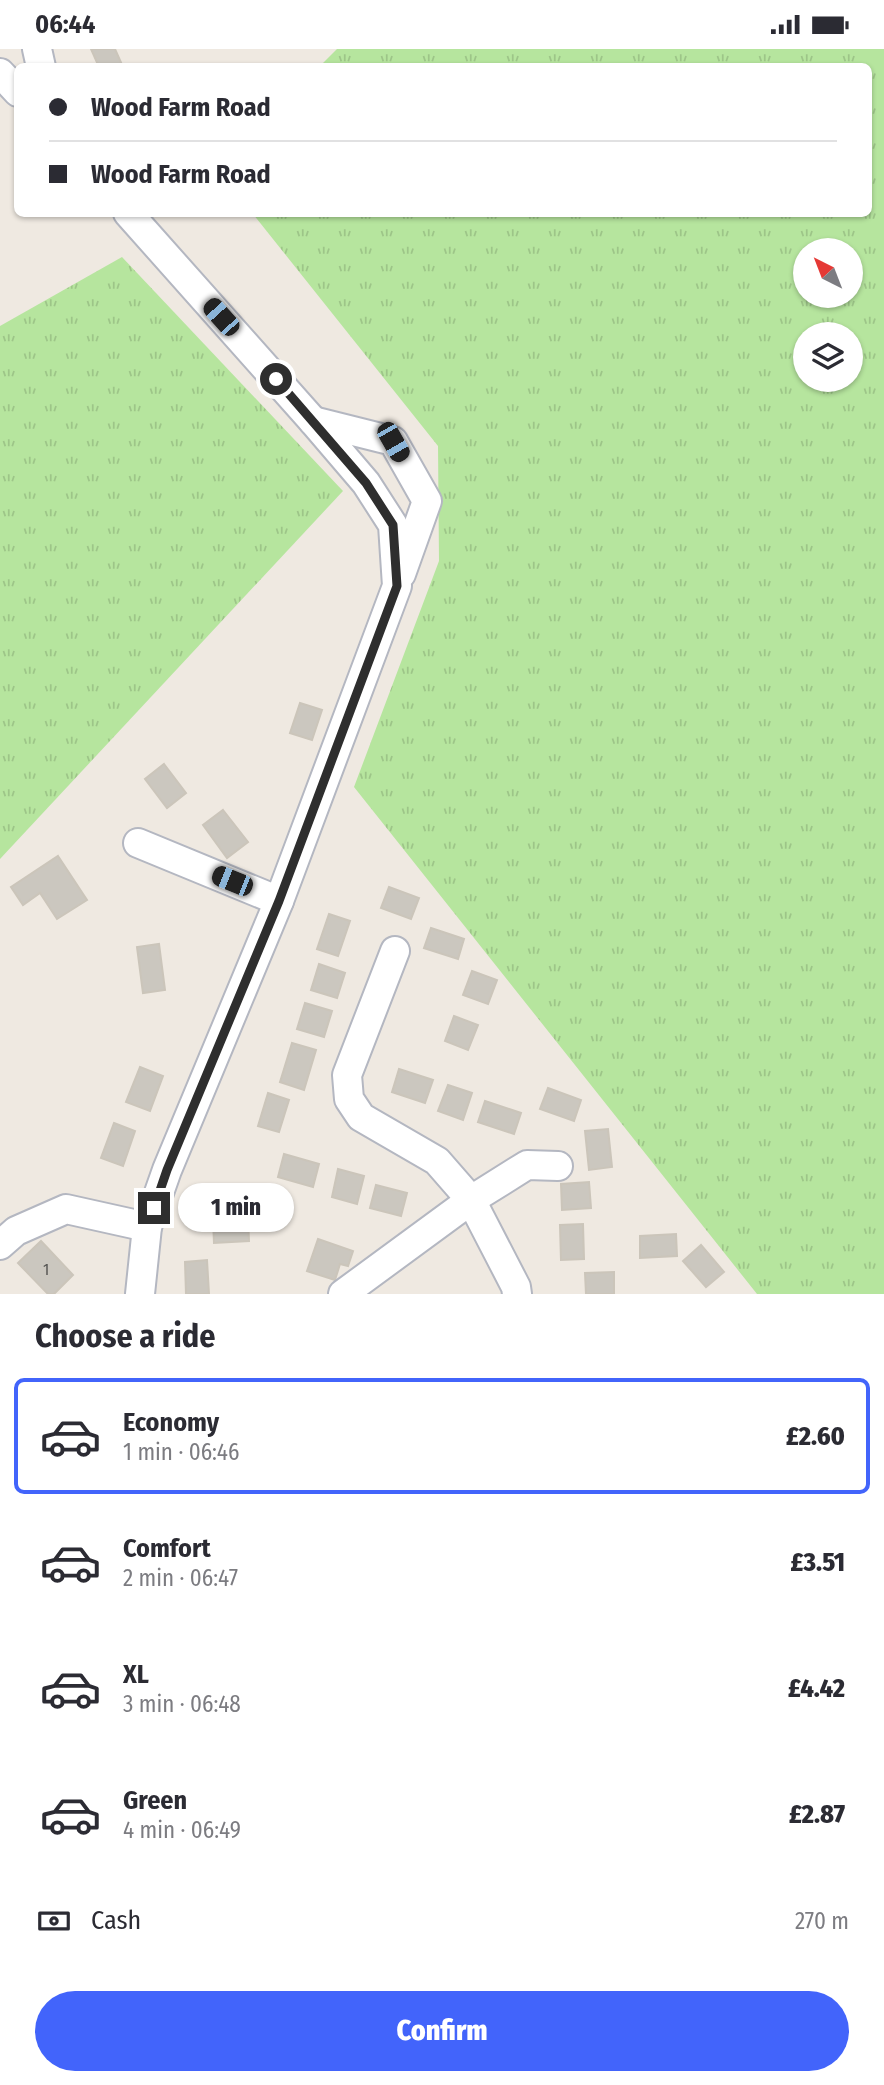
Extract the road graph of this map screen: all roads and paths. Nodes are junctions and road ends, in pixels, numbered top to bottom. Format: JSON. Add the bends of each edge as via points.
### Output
{"nodes":[{"id":1,"x":0,"y":73,"type":"edge"},
{"id":2,"x":14,"y":88,"type":"edge"},
{"id":3,"x":132,"y":217,"type":"edge"},
{"id":4,"x":313,"y":421,"type":"junction"},
{"id":5,"x":397,"y":586,"type":"junction"},
{"id":6,"x":138,"y":843,"type":"dead end"},
{"id":7,"x":279,"y":901,"type":"junction"},
{"id":8,"x":395,"y":951,"type":"dead end"},
{"id":9,"x":558,"y":1167,"type":"dead end"},
{"id":10,"x":471,"y":1201,"type":"junction"},
{"id":11,"x":147,"y":1227,"type":"junction"},
{"id":12,"x":0,"y":1245,"type":"edge"},
{"id":13,"x":140,"y":1294,"type":"edge"},
{"id":14,"x":343,"y":1294,"type":"edge"},
{"id":15,"x":517,"y":1294,"type":"edge"}],
"edges":[{"from":1,"to":2,"type":"street"},
{"from":3,"to":4,"type":"street"},
{"from":4,"to":5,"type":"street","via":[[366,483],[393,525]]},
{"from":4,"to":5,"type":"street","via":[[393,442],[427,501]]},
{"from":5,"to":7,"type":"street"},
{"from":6,"to":7,"type":"street"},
{"from":7,"to":11,"type":"street"},
{"from":8,"to":10,"type":"street","via":[[347,1075],[349,1099],[361,1117],[437,1161]]},
{"from":9,"to":10,"type":"street","via":[[530,1154]]},
{"from":10,"to":14,"type":"street"},
{"from":10,"to":15,"type":"street"},
{"from":11,"to":12,"type":"street","via":[[66,1209],[16,1231]]},
{"from":11,"to":13,"type":"street"}]}
